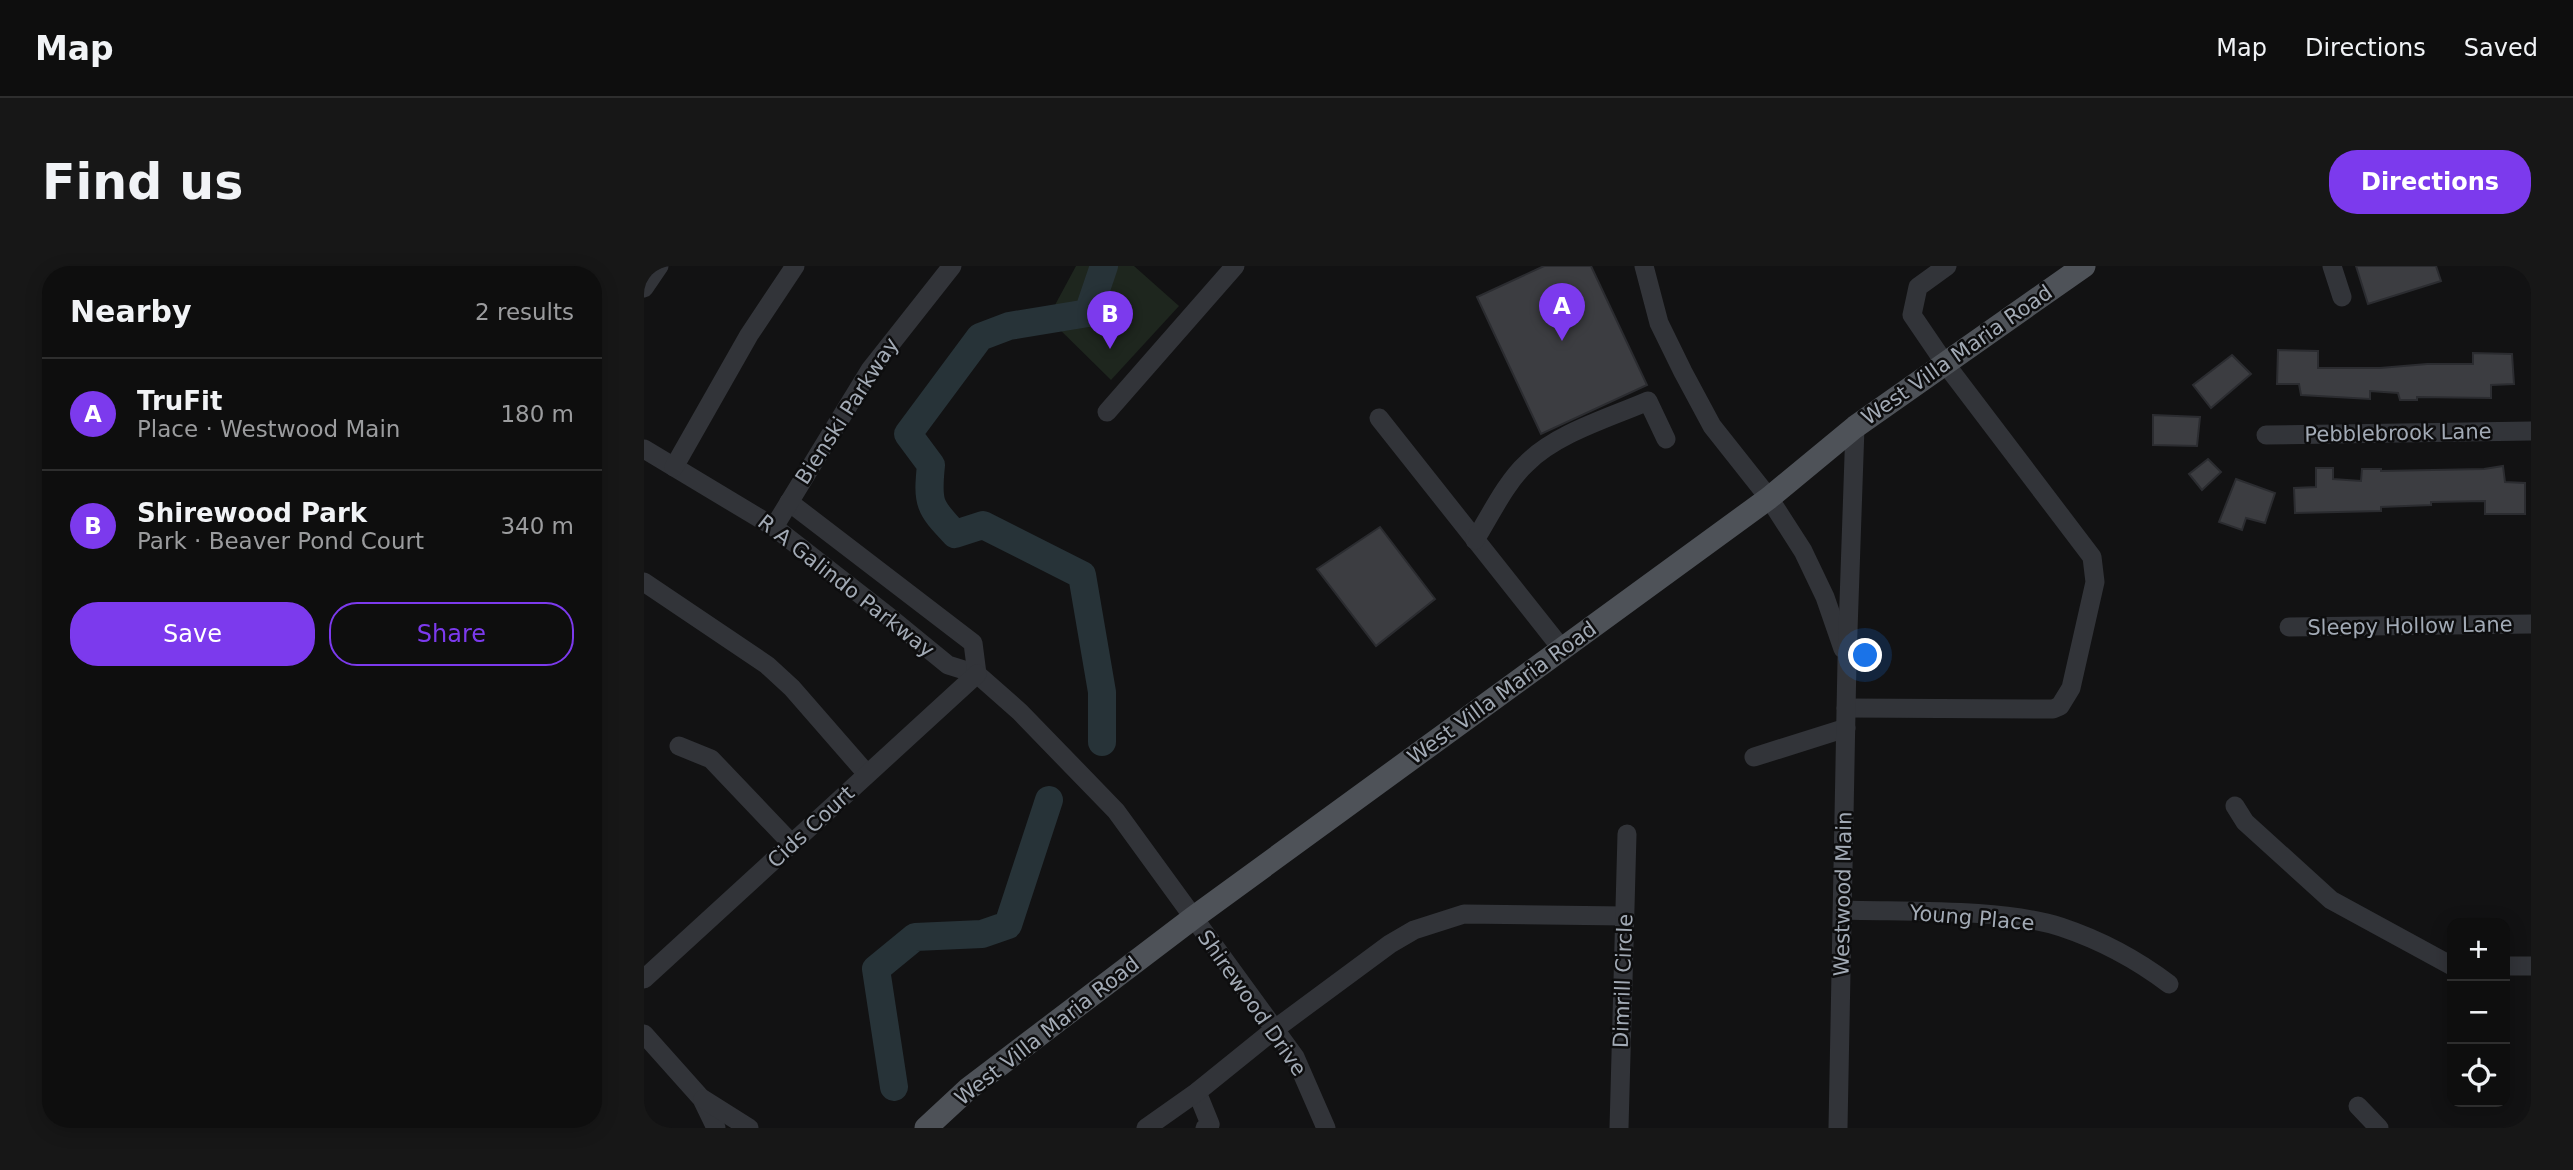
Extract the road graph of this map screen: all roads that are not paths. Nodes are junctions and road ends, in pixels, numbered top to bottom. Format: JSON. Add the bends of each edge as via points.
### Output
{"nodes":[{"id":1,"x":659,"y":266,"type":"edge"},
{"id":2,"x":795,"y":266,"type":"edge"},
{"id":3,"x":952,"y":266,"type":"edge"},
{"id":4,"x":1235,"y":266,"type":"edge"},
{"id":5,"x":1644,"y":266,"type":"edge"},
{"id":6,"x":1947,"y":266,"type":"edge"},
{"id":7,"x":2084,"y":266,"type":"edge"},
{"id":8,"x":2332,"y":266,"type":"edge"},
{"id":9,"x":644,"y":288,"type":"edge"},
{"id":10,"x":2342,"y":297,"type":"dead end"},
{"id":11,"x":1944,"y":362,"type":"junction"},
{"id":12,"x":1107,"y":412,"type":"dead end"},
{"id":13,"x":1379,"y":418,"type":"dead end"},
{"id":14,"x":1855,"y":427,"type":"junction"},
{"id":15,"x":2531,"y":430,"type":"edge"},
{"id":16,"x":2266,"y":435,"type":"dead end"},
{"id":17,"x":1666,"y":439,"type":"dead end"},
{"id":18,"x":645,"y":451,"type":"edge"},
{"id":19,"x":674,"y":467,"type":"junction"},
{"id":20,"x":1769,"y":498,"type":"junction"},
{"id":21,"x":789,"y":502,"type":"junction"},
{"id":22,"x":774,"y":527,"type":"junction"},
{"id":23,"x":1475,"y":540,"type":"junction"},
{"id":24,"x":644,"y":582,"type":"edge"},
{"id":25,"x":2531,"y":624,"type":"edge"},
{"id":26,"x":2289,"y":627,"type":"dead end"},
{"id":27,"x":1562,"y":649,"type":"junction"},
{"id":28,"x":1847,"y":660,"type":"junction"},
{"id":29,"x":977,"y":674,"type":"junction"},
{"id":30,"x":1846,"y":708,"type":"junction"},
{"id":31,"x":1846,"y":728,"type":"junction"},
{"id":32,"x":679,"y":746,"type":"dead end"},
{"id":33,"x":1754,"y":757,"type":"dead end"},
{"id":34,"x":867,"y":774,"type":"junction"},
{"id":35,"x":2235,"y":806,"type":"dead end"},
{"id":36,"x":1626,"y":834,"type":"dead end"},
{"id":37,"x":792,"y":844,"type":"junction"},
{"id":38,"x":1843,"y":910,"type":"junction"},
{"id":39,"x":1625,"y":916,"type":"junction"},
{"id":40,"x":1193,"y":918,"type":"junction"},
{"id":41,"x":2447,"y":963,"type":"edge"},
{"id":42,"x":2531,"y":966,"type":"edge"},
{"id":43,"x":2510,"y":967,"type":"edge"},
{"id":44,"x":644,"y":979,"type":"edge"},
{"id":45,"x":2169,"y":985,"type":"dead end"},
{"id":46,"x":1275,"y":1029,"type":"junction"},
{"id":47,"x":644,"y":1034,"type":"edge"},
{"id":48,"x":1197,"y":1092,"type":"junction"},
{"id":49,"x":702,"y":1099,"type":"junction"},
{"id":50,"x":2358,"y":1106,"type":"dead end"},
{"id":51,"x":716,"y":1128,"type":"edge"},
{"id":52,"x":749,"y":1128,"type":"edge"},
{"id":53,"x":926,"y":1128,"type":"edge"},
{"id":54,"x":1146,"y":1128,"type":"edge"},
{"id":55,"x":1205,"y":1128,"type":"edge"},
{"id":56,"x":1326,"y":1128,"type":"edge"},
{"id":57,"x":1619,"y":1128,"type":"edge"},
{"id":58,"x":1838,"y":1128,"type":"edge"},
{"id":59,"x":2379,"y":1128,"type":"edge"}],
"edges":[{"from":1,"to":9,"type":"street"},
{"from":2,"to":19,"type":"street","via":[[749,335]]},
{"from":3,"to":21,"type":"street","name":"Bienski Parkway","via":[[870,370]]},
{"from":4,"to":12,"type":"street"},
{"from":5,"to":20,"type":"street","name":"Westwood Main","via":[[1660,323],[1712,426]]},
{"from":6,"to":11,"type":"street","via":[[1918,287],[1912,315]]},
{"from":7,"to":11,"type":"main road","name":"West Villa Maria Road"},
{"from":8,"to":10,"type":"street"},
{"from":11,"to":14,"type":"main road","name":"West Villa Maria Road"},
{"from":11,"to":30,"type":"street","via":[[2092,557],[2095,582],[2071,688],[2053,709]]},
{"from":13,"to":23,"type":"street"},
{"from":14,"to":20,"type":"main road","name":"West Villa Maria Road"},
{"from":14,"to":28,"type":"street","name":"Westwood Main"},
{"from":15,"to":16,"type":"street","name":"Pebblebrook Lane"},
{"from":17,"to":23,"type":"street","via":[[1648,401],[1548,445],[1525,464]]},
{"from":18,"to":19,"type":"street","name":"R A Galindo Parkway"},
{"from":19,"to":22,"type":"street","name":"R A Galindo Parkway"},
{"from":20,"to":27,"type":"main road","name":"West Villa Maria Road"},
{"from":20,"to":28,"type":"street","name":"Westwood Main","via":[[1820,585]]},
{"from":21,"to":22,"type":"street","name":"Bienski Parkway"},
{"from":21,"to":29,"type":"street","name":"R A Galindo Parkway","via":[[973,643]]},
{"from":22,"to":29,"type":"street","name":"R A Galindo Parkway","via":[[948,666]]},
{"from":23,"to":27,"type":"street"},
{"from":24,"to":34,"type":"street","via":[[767,665]]},
{"from":25,"to":26,"type":"street","name":"Sleepy Hollow Lane"},
{"from":27,"to":40,"type":"main road","name":"West Villa Maria Road"},
{"from":28,"to":30,"type":"street","name":"Westwood Main"},
{"from":29,"to":34,"type":"street","name":"Cids Court"},
{"from":29,"to":40,"type":"street","name":"R A Galindo Parkway","via":[[1116,811]]},
{"from":30,"to":31,"type":"street","name":"Westwood Main"},
{"from":31,"to":33,"type":"street"},
{"from":31,"to":38,"type":"street","name":"Westwood Main"},
{"from":32,"to":37,"type":"street","via":[[711,758]]},
{"from":34,"to":37,"type":"street","name":"Cids Court"},
{"from":35,"to":41,"type":"street","via":[[2245,822],[2331,900]]},
{"from":36,"to":39,"type":"street","name":"Dimrill Circle"},
{"from":37,"to":44,"type":"street","name":"Cids Court"},
{"from":38,"to":45,"type":"street","name":"Young Place","via":[[1983,915],[2059,927],[2141,962]]},
{"from":38,"to":58,"type":"street","name":"Westwood Main"},
{"from":39,"to":46,"type":"street","via":[[1491,913],[1439,921],[1390,943]]},
{"from":39,"to":57,"type":"street","name":"Dimrill Circle"},
{"from":40,"to":46,"type":"street","name":"Shirewood Drive"},
{"from":40,"to":53,"type":"main road","name":"West Villa Maria Road","via":[[968,1089]]},
{"from":42,"to":43,"type":"street"},
{"from":46,"to":48,"type":"street"},
{"from":46,"to":56,"type":"street","name":"Shirewood Drive","via":[[1295,1057]]},
{"from":47,"to":49,"type":"street"},
{"from":48,"to":54,"type":"street"},
{"from":48,"to":55,"type":"street","via":[[1210,1124]]},
{"from":49,"to":51,"type":"street"},
{"from":49,"to":52,"type":"street"},
{"from":50,"to":59,"type":"street"}]}
